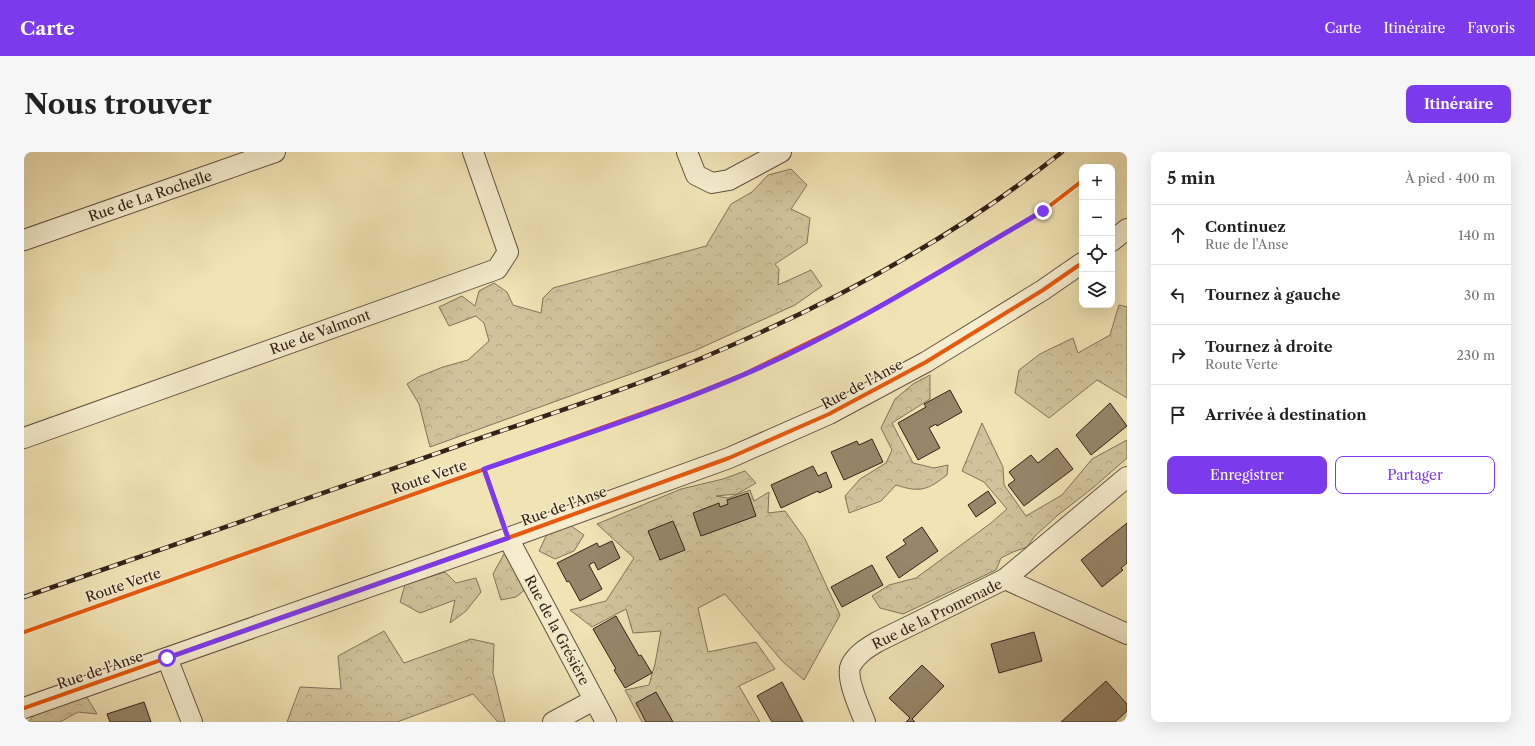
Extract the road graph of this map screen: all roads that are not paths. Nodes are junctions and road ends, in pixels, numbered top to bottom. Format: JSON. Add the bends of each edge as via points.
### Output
{"nodes":[{"id":1,"x":275,"y":152,"type":"edge"},
{"id":2,"x":473,"y":152,"type":"edge"},
{"id":3,"x":688,"y":152,"type":"edge"},
{"id":4,"x":781,"y":152,"type":"edge"},
{"id":5,"x":1127,"y":229,"type":"edge"},
{"id":6,"x":1115,"y":239,"type":"edge"},
{"id":7,"x":24,"y":240,"type":"edge"},
{"id":8,"x":1079,"y":265,"type":"edge"},
{"id":9,"x":24,"y":438,"type":"edge"},
{"id":10,"x":1127,"y":477,"type":"edge"},
{"id":11,"x":508,"y":538,"type":"junction"},
{"id":12,"x":1005,"y":579,"type":"junction"},
{"id":13,"x":1127,"y":634,"type":"edge"},
{"id":14,"x":167,"y":658,"type":"junction"},
{"id":15,"x":594,"y":700,"type":"junction"},
{"id":16,"x":24,"y":708,"type":"edge"},
{"id":17,"x":192,"y":722,"type":"edge"},
{"id":18,"x":553,"y":722,"type":"edge"},
{"id":19,"x":606,"y":722,"type":"edge"},
{"id":20,"x":865,"y":722,"type":"edge"}],
"edges":[{"from":1,"to":7,"type":"street","name":"Rue de La Rochelle"},
{"from":2,"to":9,"type":"street","name":"Rue de Valmont","via":[[508,252],[497,269]]},
{"from":3,"to":4,"type":"street","via":[[696,175],[712,183],[729,180]]},
{"from":5,"to":6,"type":"street"},
{"from":8,"to":11,"type":"street","name":"Rue de l'Anse","via":[[926,362],[829,414],[728,458]]},
{"from":10,"to":12,"type":"street"},
{"from":11,"to":14,"type":"street","name":"Rue de l'Anse"},
{"from":11,"to":15,"type":"street","name":"Rue de la Grésière"},
{"from":12,"to":13,"type":"street","name":"Rue de la Promenade"},
{"from":12,"to":20,"type":"street","name":"Rue de la Promenade","via":[[877,642],[860,653],[850,666],[850,680]]},
{"from":14,"to":16,"type":"street","name":"Rue de l'Anse"},
{"from":14,"to":17,"type":"street"},
{"from":15,"to":18,"type":"street"},
{"from":15,"to":19,"type":"street","name":"Rue de la Grésière"}]}
